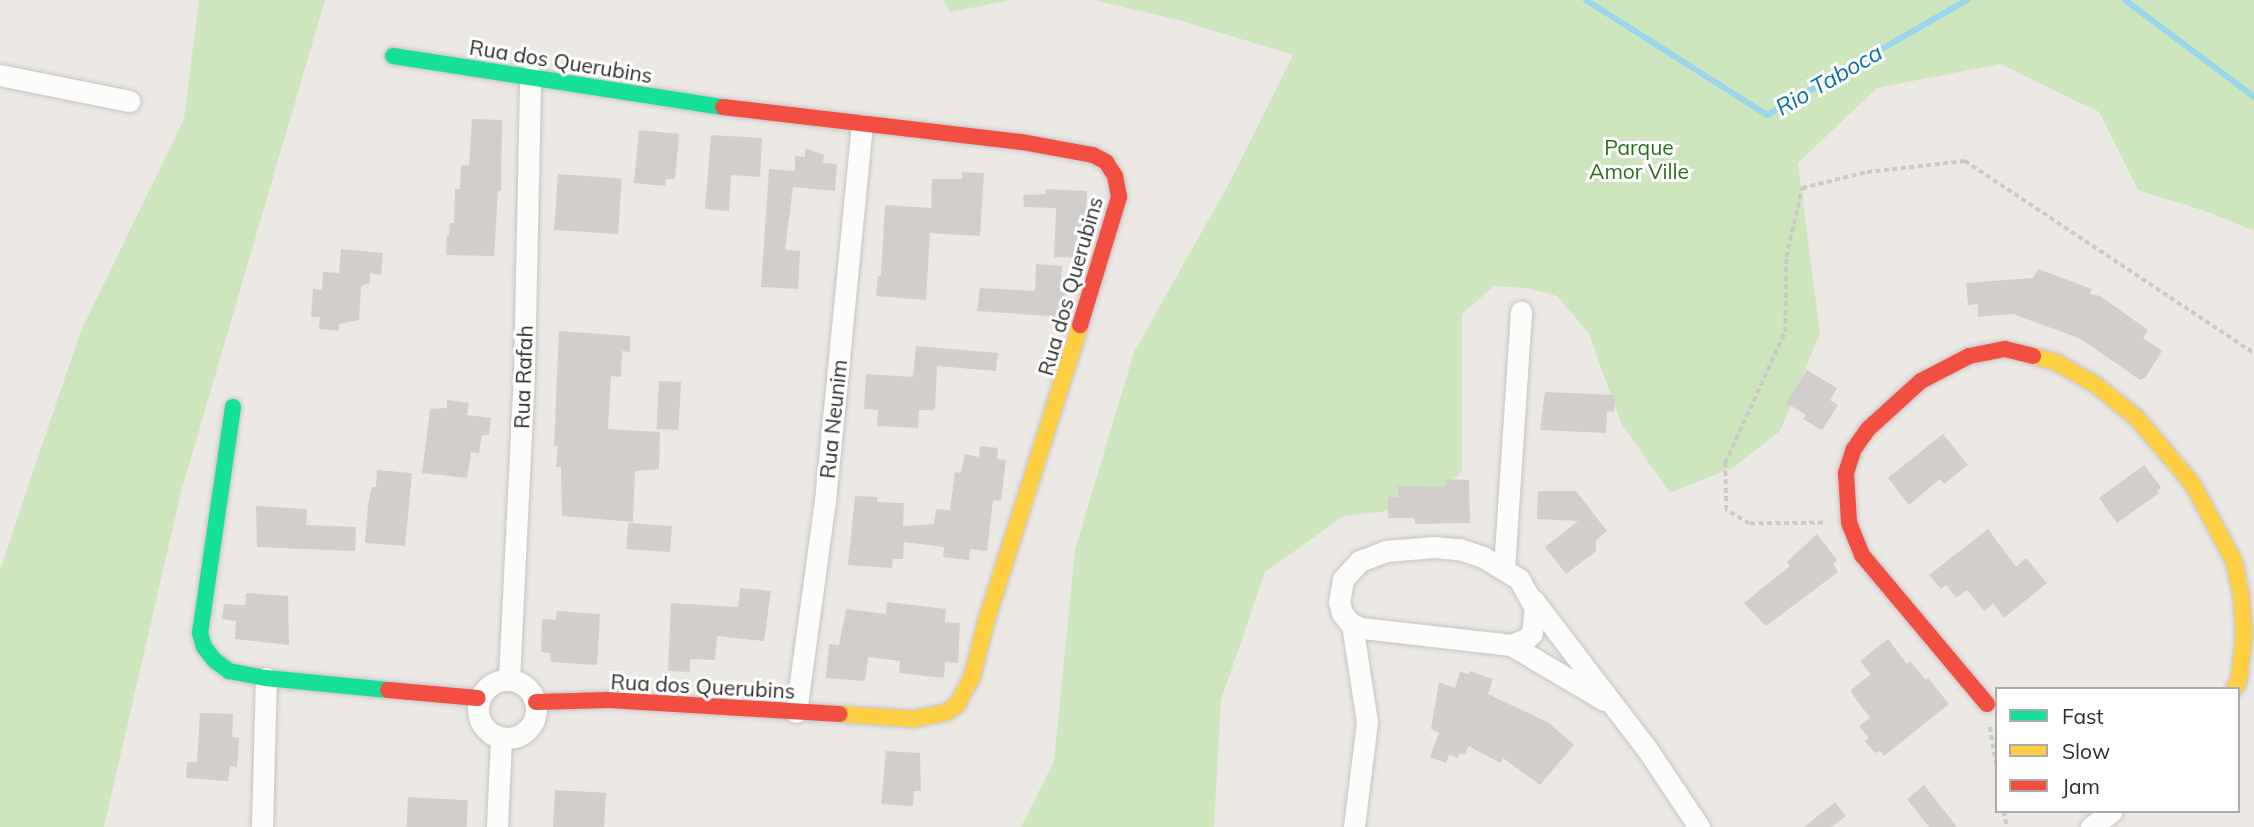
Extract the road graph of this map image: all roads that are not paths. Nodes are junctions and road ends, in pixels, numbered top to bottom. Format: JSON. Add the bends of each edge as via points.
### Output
{"nodes":[{"id":1,"x":393,"y":56,"type":"dead end"},
{"id":2,"x":0,"y":75,"type":"edge"},
{"id":3,"x":530,"y":75,"type":"junction"},
{"id":4,"x":129,"y":101,"type":"dead end"},
{"id":5,"x":862,"y":125,"type":"junction"},
{"id":6,"x":1521,"y":312,"type":"dead end"},
{"id":7,"x":233,"y":407,"type":"dead end"},
{"id":8,"x":1504,"y":568,"type":"junction"},
{"id":9,"x":1532,"y":600,"type":"junction"},
{"id":10,"x":1352,"y":624,"type":"junction"},
{"id":11,"x":1511,"y":645,"type":"junction"},
{"id":12,"x":266,"y":678,"type":"junction"},
{"id":13,"x":509,"y":679,"type":"junction"},
{"id":14,"x":2235,"y":687,"type":"edge"},
{"id":15,"x":478,"y":698,"type":"junction"},
{"id":16,"x":536,"y":702,"type":"junction"},
{"id":17,"x":1987,"y":704,"type":"road end"},
{"id":18,"x":1612,"y":705,"type":"junction"},
{"id":19,"x":796,"y":712,"type":"junction"},
{"id":20,"x":501,"y":739,"type":"junction"},
{"id":21,"x":2109,"y":813,"type":"edge"},
{"id":22,"x":262,"y":827,"type":"edge"},
{"id":23,"x":497,"y":827,"type":"edge"},
{"id":24,"x":1354,"y":827,"type":"edge"},
{"id":25,"x":1699,"y":827,"type":"edge"},
{"id":26,"x":2091,"y":827,"type":"edge"}],
"edges":[{"from":1,"to":3,"type":"street","name":"Rua dos Querubins"},
{"from":2,"to":4,"type":"street"},
{"from":3,"to":5,"type":"street","name":"Rua dos Querubins","via":[[680,102]]},
{"from":3,"to":13,"type":"street","name":"Rua Rafah","via":[[524,372]]},
{"from":5,"to":19,"type":"street","name":"Rua Neunim","via":[[825,500]]},
{"from":5,"to":19,"type":"street","name":"Rua dos Querubins","via":[[1022,142],[1093,155],[1106,162],[1115,176],[1119,197],[965,693],[945,713],[913,719]]},
{"from":6,"to":8,"type":"street"},
{"from":7,"to":12,"type":"street","via":[[200,633],[204,647],[229,671]]},
{"from":8,"to":9,"type":"street","via":[[1519,579]]},
{"from":8,"to":10,"type":"street","via":[[1459,549],[1386,551],[1360,561],[1343,579],[1339,601]]},
{"from":9,"to":11,"type":"street","via":[[1532,633]]},
{"from":9,"to":18,"type":"street"},
{"from":10,"to":11,"type":"street"},
{"from":10,"to":24,"type":"street","via":[[1367,722]]},
{"from":11,"to":18,"type":"street"},
{"from":12,"to":15,"type":"street"},
{"from":12,"to":22,"type":"street"},
{"from":13,"to":15,"type":"street","via":[[490,684]]},
{"from":13,"to":16,"type":"street","via":[[526,686]]},
{"from":14,"to":17,"type":"street","via":[[2244,634],[2241,594],[2234,561],[2192,483],[2136,417],[2096,385],[2056,362],[2005,349],[1969,356],[1921,381],[1868,429],[1854,449],[1846,473],[1849,522],[1862,555]]},
{"from":15,"to":20,"type":"street","via":[[477,716],[486,731]]},
{"from":16,"to":19,"type":"street","name":"Rua dos Querubins","via":[[609,700]]},
{"from":16,"to":20,"type":"street","via":[[536,716],[529,729]]},
{"from":18,"to":25,"type":"street"},
{"from":20,"to":23,"type":"street"},
{"from":21,"to":26,"type":"street"}]}
